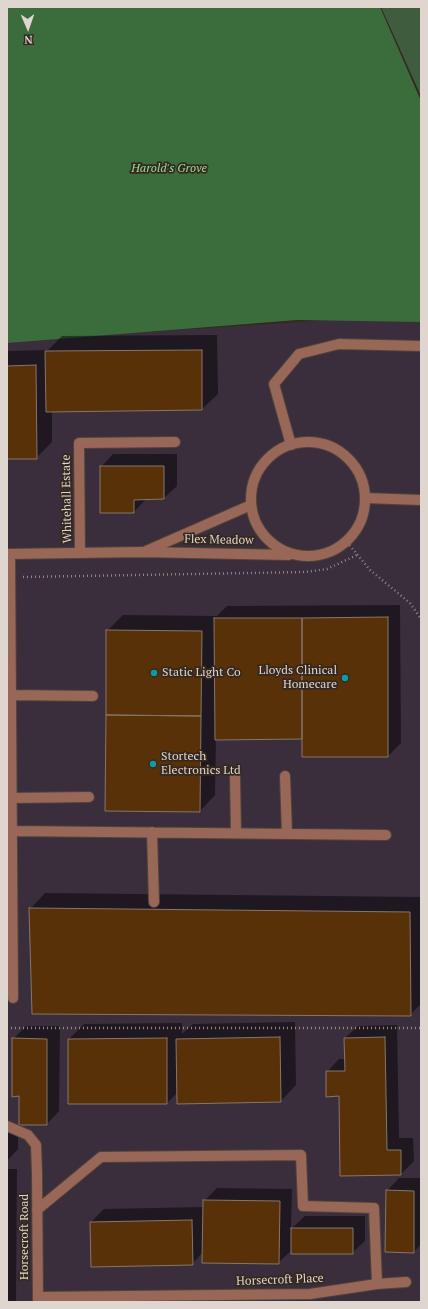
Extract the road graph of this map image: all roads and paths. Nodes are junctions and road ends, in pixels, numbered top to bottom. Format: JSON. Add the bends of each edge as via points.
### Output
{"nodes":[{"id":1,"x":421,"y":346,"type":"edge"},
{"id":2,"x":175,"y":442,"type":"dead end"},
{"id":3,"x":291,"y":445,"type":"junction"},
{"id":4,"x":365,"y":498,"type":"junction"},
{"id":5,"x":421,"y":500,"type":"edge"},
{"id":6,"x":251,"y":505,"type":"junction"},
{"id":7,"x":346,"y":542,"type":"junction"},
{"id":8,"x":142,"y":552,"type":"junction"},
{"id":9,"x":80,"y":553,"type":"junction"},
{"id":10,"x":8,"y":554,"type":"edge"},
{"id":11,"x":295,"y":555,"type":"junction"},
{"id":12,"x":357,"y":555,"type":"junction"},
{"id":13,"x":10,"y":577,"type":"junction"},
{"id":14,"x":421,"y":619,"type":"edge"},
{"id":15,"x":11,"y":695,"type":"junction"},
{"id":16,"x":93,"y":696,"type":"dead end"},
{"id":17,"x":235,"y":775,"type":"dead end"},
{"id":18,"x":285,"y":776,"type":"dead end"},
{"id":19,"x":89,"y":797,"type":"dead end"},
{"id":20,"x":12,"y":798,"type":"junction"},
{"id":21,"x":12,"y":831,"type":"junction"},
{"id":22,"x":152,"y":832,"type":"junction"},
{"id":23,"x":236,"y":833,"type":"junction"},
{"id":24,"x":288,"y":834,"type":"junction"},
{"id":25,"x":386,"y":835,"type":"dead end"},
{"id":26,"x":154,"y":902,"type":"dead end"},
{"id":27,"x":13,"y":998,"type":"dead end"},
{"id":28,"x":7,"y":1028,"type":"edge"},
{"id":29,"x":421,"y":1028,"type":"edge"},
{"id":30,"x":7,"y":1126,"type":"edge"},
{"id":31,"x":37,"y":1210,"type":"junction"},
{"id":32,"x":406,"y":1282,"type":"dead end"},
{"id":33,"x":377,"y":1284,"type":"junction"},
{"id":34,"x":38,"y":1299,"type":"edge"}],
"edges":[{"from":1,"to":3,"type":"street","via":[[339,344],[299,354],[274,384]]},
{"from":2,"to":9,"type":"street","name":"Whitehall Estate","via":[[79,443]]},
{"from":3,"to":4,"type":"street","name":"Flex Meadow","via":[[308,442],[326,445],[341,453],[360,475]]},
{"from":3,"to":6,"type":"street","name":"Flex Meadow","via":[[273,454],[260,468],[252,486]]},
{"from":4,"to":5,"type":"street"},
{"from":4,"to":7,"type":"street","name":"Flex Meadow","via":[[363,514],[357,529]]},
{"from":6,"to":8,"type":"street","name":"Flex Meadow"},
{"from":6,"to":11,"type":"street","name":"Flex Meadow","via":[[256,522],[265,537],[279,548]]},
{"from":7,"to":11,"type":"street","name":"Flex Meadow","via":[[331,551],[314,556]]},
{"from":7,"to":12,"type":"path"},
{"from":8,"to":9,"type":"street","name":"Flex Meadow"},
{"from":8,"to":11,"type":"street","name":"Flex Meadow"},
{"from":9,"to":10,"type":"street","name":"Flex Meadow"},
{"from":10,"to":13,"type":"street"},
{"from":12,"to":13,"type":"path","via":[[327,570],[305,572]]},
{"from":12,"to":14,"type":"path","via":[[370,570],[410,603]]},
{"from":13,"to":15,"type":"street"},
{"from":15,"to":16,"type":"street"},
{"from":15,"to":20,"type":"street"},
{"from":17,"to":23,"type":"street"},
{"from":18,"to":24,"type":"street"},
{"from":19,"to":20,"type":"street"},
{"from":20,"to":21,"type":"street"},
{"from":21,"to":22,"type":"street"},
{"from":21,"to":27,"type":"street"},
{"from":22,"to":23,"type":"street"},
{"from":22,"to":26,"type":"street"},
{"from":23,"to":24,"type":"street"},
{"from":24,"to":25,"type":"street"},
{"from":28,"to":29,"type":"path"},
{"from":30,"to":31,"type":"street","name":"Horsecroft Road","via":[[28,1135],[36,1145]]},
{"from":31,"to":33,"type":"street","via":[[101,1157],[301,1155],[303,1206],[374,1208]]},
{"from":31,"to":34,"type":"street","name":"Horsecroft Road"},
{"from":32,"to":33,"type":"street","name":"Horsecroft Place"},
{"from":33,"to":34,"type":"street","name":"Horsecroft Place","via":[[310,1294]]}]}
